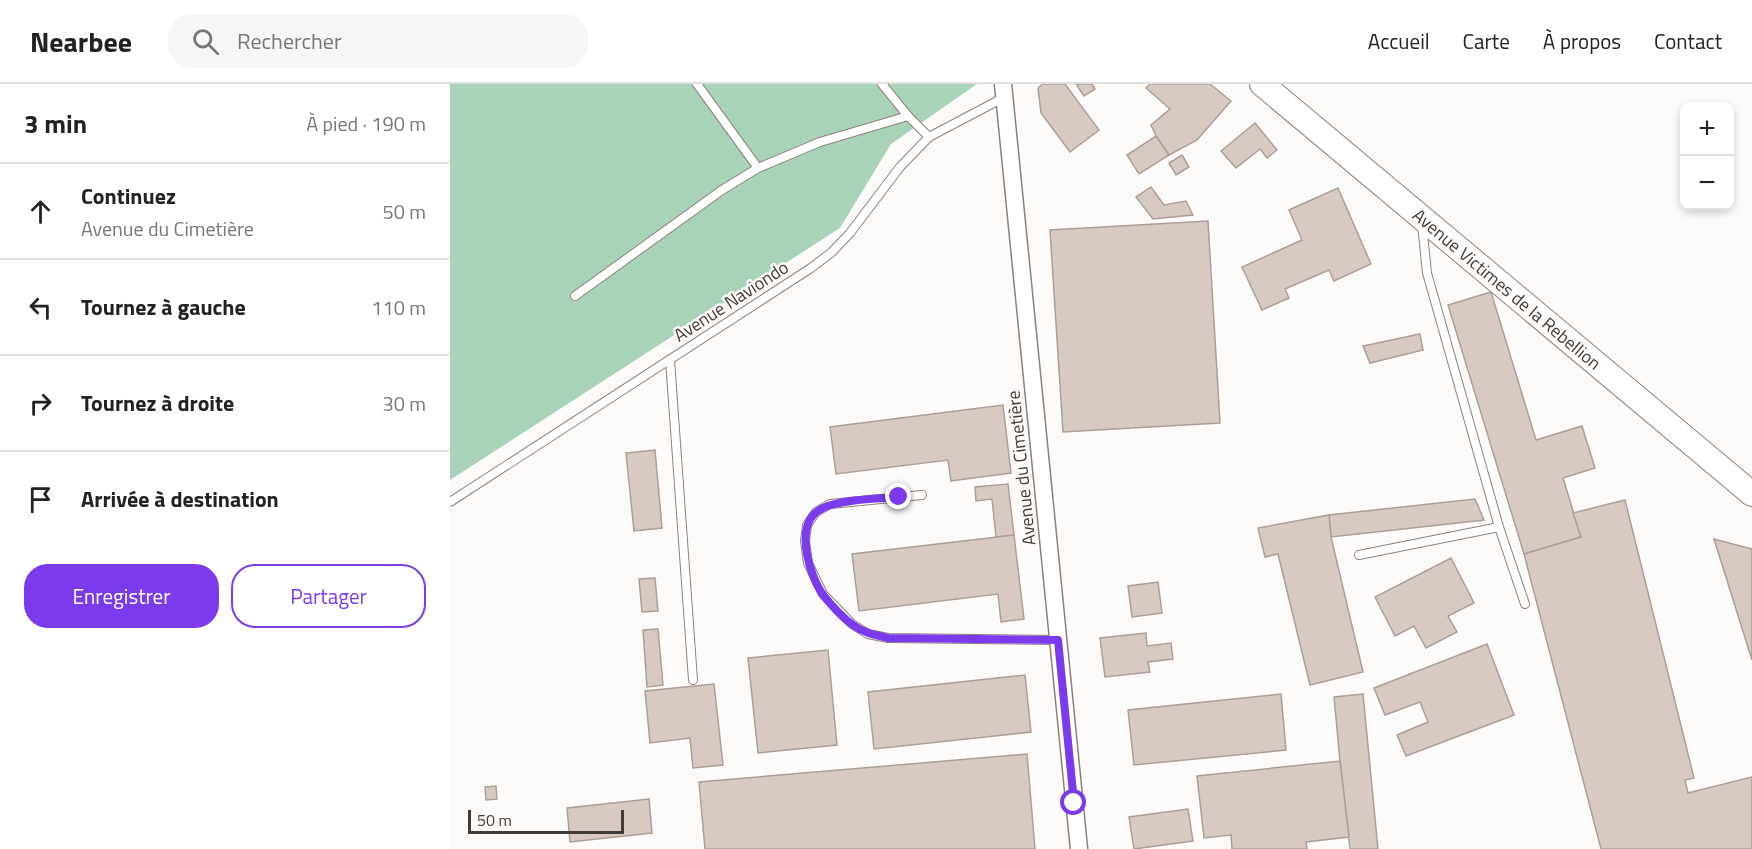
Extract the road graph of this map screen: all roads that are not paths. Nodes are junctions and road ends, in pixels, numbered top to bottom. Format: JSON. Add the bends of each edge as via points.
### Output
{"nodes":[{"id":1,"x":697,"y":84,"type":"edge"},
{"id":2,"x":882,"y":84,"type":"edge"},
{"id":3,"x":1262,"y":84,"type":"edge"},
{"id":4,"x":1003,"y":91,"type":"edge"},
{"id":5,"x":908,"y":116,"type":"junction"},
{"id":6,"x":930,"y":137,"type":"junction"},
{"id":7,"x":758,"y":168,"type":"junction"},
{"id":8,"x":1422,"y":218,"type":"junction"},
{"id":9,"x":575,"y":296,"type":"dead end"},
{"id":10,"x":670,"y":360,"type":"junction"},
{"id":11,"x":1752,"y":494,"type":"edge"},
{"id":12,"x":922,"y":495,"type":"dead end"},
{"id":13,"x":450,"y":502,"type":"edge"},
{"id":14,"x":1499,"y":526,"type":"junction"},
{"id":15,"x":1359,"y":555,"type":"dead end"},
{"id":16,"x":1525,"y":604,"type":"dead end"},
{"id":17,"x":1058,"y":640,"type":"junction"},
{"id":18,"x":693,"y":680,"type":"dead end"},
{"id":19,"x":1079,"y":849,"type":"edge"}],
"edges":[{"from":1,"to":7,"type":"lane"},
{"from":2,"to":5,"type":"lane"},
{"from":3,"to":8,"type":"street","name":"Avenue Victimes de la Rebellion"},
{"from":4,"to":6,"type":"lane","name":"Avenue Naviondo"},
{"from":4,"to":17,"type":"street","name":"Avenue du Cimetière"},
{"from":5,"to":6,"type":"lane"},
{"from":5,"to":7,"type":"lane","via":[[820,142]]},
{"from":6,"to":10,"type":"lane","name":"Avenue Naviondo","via":[[900,166],[832,252]]},
{"from":7,"to":9,"type":"lane"},
{"from":8,"to":11,"type":"street","name":"Avenue Victimes de la Rebellion"},
{"from":8,"to":14,"type":"lane","via":[[1427,273]]},
{"from":10,"to":13,"type":"lane","name":"Avenue Naviondo"},
{"from":10,"to":18,"type":"lane"},
{"from":12,"to":17,"type":"lane","via":[[830,504],[816,512],[807,525],[805,542],[808,563],[823,594],[852,624],[888,638]]},
{"from":14,"to":15,"type":"lane"},
{"from":14,"to":16,"type":"lane"},
{"from":17,"to":19,"type":"street","name":"Avenue du Cimetière"}]}
